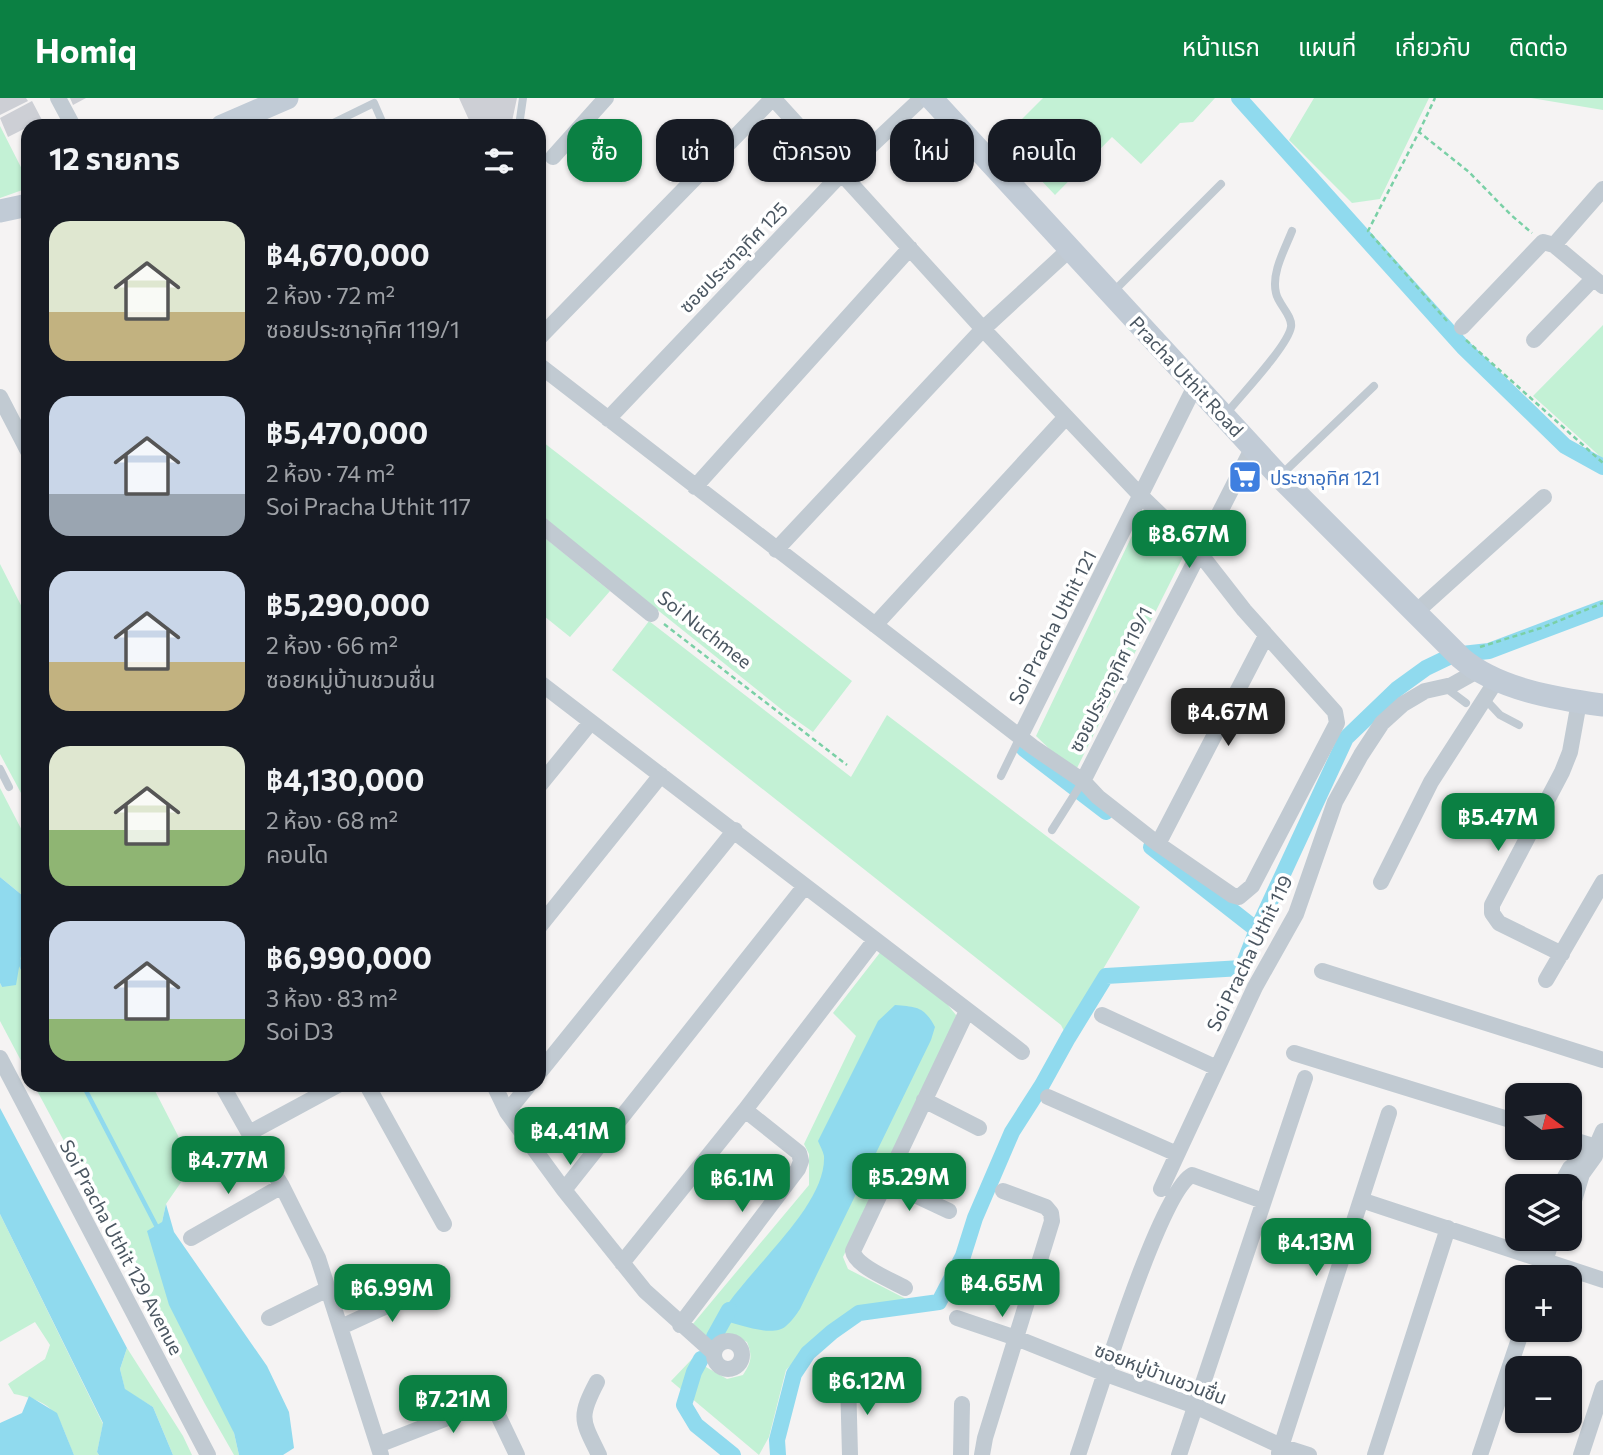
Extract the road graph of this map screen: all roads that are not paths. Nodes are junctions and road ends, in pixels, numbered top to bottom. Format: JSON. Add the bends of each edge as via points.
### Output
{"nodes":[{"id":1,"x":58,"y":98,"type":"edge"},
{"id":2,"x":287,"y":98,"type":"edge"},
{"id":3,"x":523,"y":98,"type":"edge"},
{"id":4,"x":606,"y":98,"type":"edge"},
{"id":5,"x":773,"y":98,"type":"edge"},
{"id":6,"x":922,"y":98,"type":"edge"},
{"id":7,"x":931,"y":98,"type":"edge"},
{"id":8,"x":245,"y":106,"type":"edge"},
{"id":9,"x":68,"y":119,"type":"edge"},
{"id":10,"x":230,"y":119,"type":"edge"},
{"id":11,"x":341,"y":119,"type":"edge"},
{"id":12,"x":381,"y":119,"type":"edge"},
{"id":13,"x":520,"y":119,"type":"edge"},
{"id":14,"x":792,"y":119,"type":"edge"},
{"id":15,"x":876,"y":141,"type":"edge"},
{"id":16,"x":553,"y":157,"type":"dead end"},
{"id":17,"x":833,"y":182,"type":"edge"},
{"id":18,"x":850,"y":182,"type":"edge"},
{"id":19,"x":1221,"y":184,"type":"dead end"},
{"id":20,"x":1603,"y":190,"type":"edge"},
{"id":21,"x":21,"y":206,"type":"edge"},
{"id":22,"x":0,"y":211,"type":"edge"},
{"id":23,"x":1292,"y":231,"type":"dead end"},
{"id":24,"x":1548,"y":243,"type":"junction"},
{"id":25,"x":910,"y":248,"type":"junction"},
{"id":26,"x":1070,"y":249,"type":"junction"},
{"id":27,"x":1598,"y":282,"type":"edge"},
{"id":28,"x":1112,"y":294,"type":"junction"},
{"id":29,"x":983,"y":329,"type":"junction"},
{"id":30,"x":546,"y":331,"type":"edge"},
{"id":31,"x":1461,"y":332,"type":"road end"},
{"id":32,"x":1535,"y":340,"type":"dead end"},
{"id":33,"x":546,"y":370,"type":"edge"},
{"id":34,"x":1195,"y":386,"type":"junction"},
{"id":35,"x":1374,"y":386,"type":"dead end"},
{"id":36,"x":0,"y":397,"type":"edge"},
{"id":37,"x":1224,"y":416,"type":"junction"},
{"id":38,"x":1066,"y":417,"type":"junction"},
{"id":39,"x":608,"y":419,"type":"junction"},
{"id":40,"x":21,"y":438,"type":"edge"},
{"id":41,"x":1253,"y":447,"type":"junction"},
{"id":42,"x":1280,"y":477,"type":"junction"},
{"id":43,"x":695,"y":487,"type":"junction"},
{"id":44,"x":1141,"y":496,"type":"junction"},
{"id":45,"x":1544,"y":497,"type":"dead end"},
{"id":46,"x":546,"y":529,"type":"edge"},
{"id":47,"x":776,"y":550,"type":"junction"},
{"id":48,"x":1198,"y":551,"type":"junction"},
{"id":49,"x":1416,"y":612,"type":"junction"},
{"id":50,"x":651,"y":614,"type":"road end"},
{"id":51,"x":875,"y":625,"type":"junction"},
{"id":52,"x":1266,"y":636,"type":"junction"},
{"id":53,"x":1470,"y":668,"type":"junction"},
{"id":54,"x":546,"y":687,"type":"edge"},
{"id":55,"x":1443,"y":687,"type":"junction"},
{"id":56,"x":1579,"y":702,"type":"junction"},
{"id":57,"x":1465,"y":703,"type":"dead end"},
{"id":58,"x":1603,"y":705,"type":"edge"},
{"id":59,"x":592,"y":722,"type":"junction"},
{"id":60,"x":1519,"y":725,"type":"dead end"},
{"id":61,"x":1020,"y":737,"type":"junction"},
{"id":62,"x":0,"y":769,"type":"edge"},
{"id":63,"x":662,"y":775,"type":"junction"},
{"id":64,"x":1001,"y":776,"type":"dead end"},
{"id":65,"x":546,"y":778,"type":"edge"},
{"id":66,"x":1083,"y":780,"type":"junction"},
{"id":67,"x":9,"y":787,"type":"dead end"},
{"id":68,"x":735,"y":830,"type":"junction"},
{"id":69,"x":1052,"y":830,"type":"dead end"},
{"id":70,"x":1158,"y":844,"type":"junction"},
{"id":71,"x":1381,"y":882,"type":"dead end"},
{"id":72,"x":1603,"y":882,"type":"edge"},
{"id":73,"x":805,"y":886,"type":"junction"},
{"id":74,"x":546,"y":918,"type":"edge"},
{"id":75,"x":875,"y":940,"type":"junction"},
{"id":76,"x":1562,"y":954,"type":"junction"},
{"id":77,"x":1322,"y":971,"type":"dead end"},
{"id":78,"x":1546,"y":980,"type":"dead end"},
{"id":79,"x":967,"y":1011,"type":"junction"},
{"id":80,"x":1102,"y":1015,"type":"dead end"},
{"id":81,"x":1022,"y":1052,"type":"dead end"},
{"id":82,"x":1294,"y":1053,"type":"dead end"},
{"id":83,"x":0,"y":1058,"type":"edge"},
{"id":84,"x":1603,"y":1060,"type":"edge"},
{"id":85,"x":546,"y":1064,"type":"edge"},
{"id":86,"x":1217,"y":1068,"type":"junction"},
{"id":87,"x":1305,"y":1078,"type":"dead end"},
{"id":88,"x":226,"y":1092,"type":"edge"},
{"id":89,"x":325,"y":1092,"type":"edge"},
{"id":90,"x":371,"y":1092,"type":"edge"},
{"id":91,"x":498,"y":1092,"type":"edge"},
{"id":92,"x":524,"y":1092,"type":"edge"},
{"id":93,"x":1048,"y":1097,"type":"dead end"},
{"id":94,"x":923,"y":1100,"type":"junction"},
{"id":95,"x":745,"y":1110,"type":"junction"},
{"id":96,"x":508,"y":1112,"type":"junction"},
{"id":97,"x":1389,"y":1113,"type":"dead end"},
{"id":98,"x":1505,"y":1118,"type":"edge"},
{"id":99,"x":979,"y":1128,"type":"dead end"},
{"id":100,"x":1603,"y":1131,"type":"edge"},
{"id":101,"x":249,"y":1133,"type":"junction"},
{"id":102,"x":1582,"y":1143,"type":"edge"},
{"id":103,"x":1596,"y":1147,"type":"junction"},
{"id":104,"x":1177,"y":1153,"type":"junction"},
{"id":105,"x":1567,"y":1174,"type":"edge"},
{"id":106,"x":1582,"y":1174,"type":"edge"},
{"id":107,"x":886,"y":1181,"type":"junction"},
{"id":108,"x":282,"y":1186,"type":"junction"},
{"id":109,"x":1161,"y":1189,"type":"dead end"},
{"id":110,"x":564,"y":1190,"type":"junction"},
{"id":111,"x":1003,"y":1191,"type":"dead end"},
{"id":112,"x":1361,"y":1200,"type":"junction"},
{"id":113,"x":1263,"y":1201,"type":"junction"},
{"id":114,"x":949,"y":1211,"type":"dead end"},
{"id":115,"x":444,"y":1224,"type":"dead end"},
{"id":116,"x":1448,"y":1228,"type":"junction"},
{"id":117,"x":191,"y":1238,"type":"dead end"},
{"id":118,"x":622,"y":1263,"type":"junction"},
{"id":119,"x":1532,"y":1265,"type":"edge"},
{"id":120,"x":1582,"y":1276,"type":"edge"},
{"id":121,"x":1603,"y":1280,"type":"edge"},
{"id":122,"x":428,"y":1287,"type":"dead end"},
{"id":123,"x":905,"y":1288,"type":"dead end"},
{"id":124,"x":328,"y":1289,"type":"junction"},
{"id":125,"x":269,"y":1318,"type":"dead end"},
{"id":126,"x":957,"y":1318,"type":"dead end"},
{"id":127,"x":680,"y":1325,"type":"junction"},
{"id":128,"x":341,"y":1327,"type":"junction"},
{"id":129,"x":1016,"y":1338,"type":"junction"},
{"id":130,"x":1518,"y":1342,"type":"edge"},
{"id":131,"x":714,"y":1353,"type":"dead end"},
{"id":132,"x":1106,"y":1374,"type":"junction"},
{"id":133,"x":848,"y":1380,"type":"dead end"},
{"id":134,"x":597,"y":1382,"type":"dead end"},
{"id":135,"x":1603,"y":1388,"type":"edge"},
{"id":136,"x":962,"y":1404,"type":"dead end"},
{"id":137,"x":1195,"y":1406,"type":"junction"},
{"id":138,"x":379,"y":1450,"type":"edge"},
{"id":139,"x":1280,"y":1450,"type":"edge"},
{"id":140,"x":208,"y":1455,"type":"edge"},
{"id":141,"x":517,"y":1455,"type":"edge"},
{"id":142,"x":599,"y":1455,"type":"edge"},
{"id":143,"x":850,"y":1455,"type":"edge"},
{"id":144,"x":961,"y":1455,"type":"edge"},
{"id":145,"x":982,"y":1455,"type":"edge"},
{"id":146,"x":1079,"y":1455,"type":"edge"},
{"id":147,"x":1179,"y":1455,"type":"edge"},
{"id":148,"x":1309,"y":1455,"type":"edge"},
{"id":149,"x":1375,"y":1455,"type":"edge"},
{"id":150,"x":1480,"y":1455,"type":"edge"},
{"id":151,"x":1581,"y":1455,"type":"edge"}],
"edges":[{"from":1,"to":9,"type":"street"},
{"from":2,"to":8,"type":"main road"},
{"from":3,"to":13,"type":"lane"},
{"from":4,"to":16,"type":"street"},
{"from":5,"to":14,"type":"street"},
{"from":5,"to":30,"type":"street"},
{"from":6,"to":15,"type":"street","name":"ซอยประชาอุทิศ 125"},
{"from":7,"to":26,"type":"main road","name":"Pracha Uthit Road"},
{"from":8,"to":10,"type":"main road"},
{"from":11,"to":12,"type":"lane","via":[[374,103]]},
{"from":17,"to":39,"type":"street","name":"ซอยประชาอุทิศ 125"},
{"from":18,"to":25,"type":"street"},
{"from":19,"to":28,"type":"lane"},
{"from":20,"to":24,"type":"street"},
{"from":21,"to":22,"type":"main road"},
{"from":23,"to":37,"type":"lane","via":[[1274,279],[1278,302],[1291,328],[1281,347]]},
{"from":24,"to":27,"type":"street"},
{"from":24,"to":31,"type":"street"},
{"from":25,"to":29,"type":"street"},
{"from":25,"to":43,"type":"street"},
{"from":26,"to":28,"type":"main road","name":"Pracha Uthit Road"},
{"from":26,"to":29,"type":"street"},
{"from":27,"to":32,"type":"street"},
{"from":28,"to":34,"type":"main road","name":"Pracha Uthit Road"},
{"from":29,"to":38,"type":"street"},
{"from":29,"to":47,"type":"street"},
{"from":33,"to":39,"type":"street"},
{"from":34,"to":37,"type":"main road","name":"Pracha Uthit Road"},
{"from":34,"to":44,"type":"street","name":"Soi Pracha Uthit 121"},
{"from":35,"to":42,"type":"lane"},
{"from":36,"to":40,"type":"street"},
{"from":37,"to":41,"type":"main road","name":"Pracha Uthit Road"},
{"from":38,"to":44,"type":"street"},
{"from":38,"to":51,"type":"street"},
{"from":39,"to":43,"type":"street"},
{"from":41,"to":42,"type":"main road","name":"Pracha Uthit Road"},
{"from":41,"to":48,"type":"street","name":"ซอยประชาอุทิศ 119/1"},
{"from":42,"to":49,"type":"main road","name":"Pracha Uthit Road"},
{"from":43,"to":47,"type":"street"},
{"from":44,"to":48,"type":"street"},
{"from":44,"to":61,"type":"street","name":"Soi Pracha Uthit 121"},
{"from":45,"to":49,"type":"street"},
{"from":46,"to":50,"type":"street","name":"Soi Nuchmee"},
{"from":47,"to":51,"type":"street"},
{"from":48,"to":52,"type":"street"},
{"from":48,"to":66,"type":"street","name":"ซอยประชาอุทิศ 119/1"},
{"from":49,"to":53,"type":"main road","name":"Pracha Uthit Road"},
{"from":51,"to":61,"type":"street"},
{"from":52,"to":70,"type":"street"},
{"from":52,"to":70,"type":"street","via":[[1335,712],[1337,723],[1245,894],[1232,895]]},
{"from":53,"to":55,"type":"street","name":"Soi Pracha Uthit 119","via":[[1452,685]]},
{"from":53,"to":56,"type":"main road"},
{"from":53,"to":60,"type":"lane","via":[[1500,715]]},
{"from":53,"to":71,"type":"street","via":[[1431,782]]},
{"from":54,"to":59,"type":"street"},
{"from":55,"to":57,"type":"lane"},
{"from":55,"to":86,"type":"street","name":"Soi Pracha Uthit 119","via":[[1403,704],[1382,723],[1361,755],[1335,802],[1296,914]]},
{"from":56,"to":58,"type":"main road"},
{"from":56,"to":76,"type":"street","via":[[1562,772],[1492,905],[1499,923]]},
{"from":59,"to":63,"type":"street"},
{"from":59,"to":65,"type":"street"},
{"from":61,"to":64,"type":"lane"},
{"from":61,"to":66,"type":"street"},
{"from":62,"to":67,"type":"lane"},
{"from":63,"to":68,"type":"street"},
{"from":63,"to":74,"type":"street"},
{"from":66,"to":69,"type":"lane"},
{"from":66,"to":70,"type":"street"},
{"from":68,"to":73,"type":"street"},
{"from":68,"to":85,"type":"street"},
{"from":72,"to":76,"type":"street"},
{"from":73,"to":75,"type":"street"},
{"from":73,"to":110,"type":"street"},
{"from":75,"to":79,"type":"street"},
{"from":75,"to":95,"type":"street"},
{"from":76,"to":78,"type":"street"},
{"from":77,"to":84,"type":"street"},
{"from":79,"to":81,"type":"street"},
{"from":79,"to":94,"type":"street"},
{"from":80,"to":86,"type":"street"},
{"from":82,"to":98,"type":"street"},
{"from":83,"to":140,"type":"street","name":"Soi Pracha Uthit 129 Avenue"},
{"from":86,"to":104,"type":"street","name":"Soi Pracha Uthit 119"},
{"from":87,"to":113,"type":"street"},
{"from":88,"to":101,"type":"street"},
{"from":89,"to":101,"type":"street"},
{"from":90,"to":115,"type":"street"},
{"from":91,"to":96,"type":"street"},
{"from":92,"to":96,"type":"street"},
{"from":93,"to":104,"type":"street"},
{"from":94,"to":99,"type":"street"},
{"from":94,"to":107,"type":"street"},
{"from":95,"to":118,"type":"street"},
{"from":95,"to":127,"type":"street","via":[[799,1153],[801,1161],[792,1181]]},
{"from":96,"to":110,"type":"street"},
{"from":97,"to":112,"type":"street"},
{"from":100,"to":103,"type":"street"},
{"from":101,"to":108,"type":"street"},
{"from":102,"to":103,"type":"street"},
{"from":103,"to":105,"type":"street"},
{"from":103,"to":106,"type":"street"},
{"from":104,"to":109,"type":"street","name":"Soi Pracha Uthit 119"},
{"from":107,"to":114,"type":"street"},
{"from":107,"to":123,"type":"street","via":[[854,1257]]},
{"from":108,"to":117,"type":"street"},
{"from":108,"to":124,"type":"street"},
{"from":110,"to":118,"type":"street"},
{"from":111,"to":129,"type":"street","via":[[1046,1207],[1052,1221]]},
{"from":112,"to":116,"type":"street"},
{"from":112,"to":139,"type":"street"},
{"from":113,"to":132,"type":"street","via":[[1196,1175],[1186,1178],[1171,1198],[1153,1240]]},
{"from":113,"to":137,"type":"street"},
{"from":116,"to":119,"type":"street"},
{"from":116,"to":149,"type":"street"},
{"from":118,"to":127,"type":"street"},
{"from":120,"to":121,"type":"street"},
{"from":122,"to":128,"type":"street"},
{"from":124,"to":125,"type":"street"},
{"from":124,"to":128,"type":"street"},
{"from":126,"to":129,"type":"street","name":"ซอยหมู่บ้านชวนชื่น"},
{"from":127,"to":131,"type":"street"},
{"from":128,"to":138,"type":"street"},
{"from":129,"to":132,"type":"street","name":"ซอยหมู่บ้านชวนชื่น"},
{"from":129,"to":145,"type":"street"},
{"from":130,"to":150,"type":"street"},
{"from":132,"to":137,"type":"street","name":"ซอยหมู่บ้านชวนชื่น"},
{"from":132,"to":146,"type":"street"},
{"from":133,"to":143,"type":"street"},
{"from":134,"to":142,"type":"street","via":[[583,1421]]},
{"from":135,"to":151,"type":"street"},
{"from":136,"to":144,"type":"street"},
{"from":137,"to":139,"type":"street","name":"ซอยหมู่บ้านชวนชื่น"},
{"from":137,"to":147,"type":"street"},
{"from":138,"to":141,"type":"street","via":[[488,1404],[496,1410]]},
{"from":139,"to":148,"type":"street","name":"ซอยหมู่บ้านชวนชื่น"}]}
